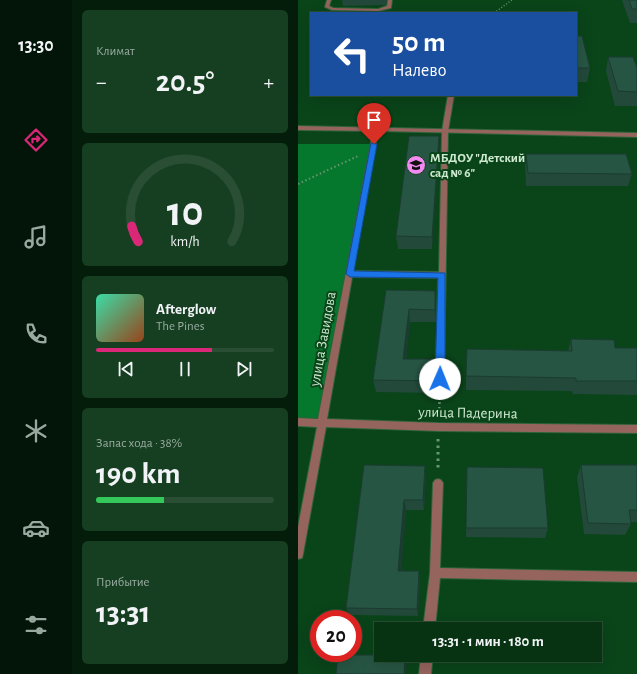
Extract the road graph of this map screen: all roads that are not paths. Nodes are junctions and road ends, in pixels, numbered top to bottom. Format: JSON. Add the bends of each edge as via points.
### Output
{"nodes":[{"id":1,"x":329,"y":0,"type":"edge"},
{"id":2,"x":390,"y":0,"type":"edge"},
{"id":3,"x":451,"y":96,"type":"edge"},
{"id":4,"x":298,"y":128,"type":"edge"},
{"id":5,"x":376,"y":129,"type":"junction"},
{"id":6,"x":445,"y":132,"type":"junction"},
{"id":7,"x":637,"y":135,"type":"edge"},
{"id":8,"x":350,"y":274,"type":"junction"},
{"id":9,"x":442,"y":275,"type":"junction"},
{"id":10,"x":440,"y":379,"type":"dead end"},
{"id":11,"x":298,"y":422,"type":"edge"},
{"id":12,"x":322,"y":423,"type":"junction"},
{"id":13,"x":637,"y":429,"type":"edge"},
{"id":14,"x":438,"y":483,"type":"dead end"},
{"id":15,"x":298,"y":554,"type":"edge"},
{"id":16,"x":435,"y":573,"type":"junction"},
{"id":17,"x":637,"y":577,"type":"edge"},
{"id":18,"x":430,"y":622,"type":"edge"},
{"id":19,"x":426,"y":662,"type":"edge"},
{"id":20,"x":425,"y":674,"type":"edge"}],
"edges":[{"from":1,"to":2,"type":"street","via":[[327,7],[332,9],[378,10],[389,7]]},
{"from":3,"to":6,"type":"street"},
{"from":4,"to":5,"type":"street"},
{"from":5,"to":6,"type":"street"},
{"from":5,"to":8,"type":"street","name":"улица Завидова"},
{"from":6,"to":7,"type":"street"},
{"from":6,"to":9,"type":"street"},
{"from":8,"to":9,"type":"street"},
{"from":8,"to":12,"type":"street","name":"улица Завидова"},
{"from":9,"to":10,"type":"street"},
{"from":11,"to":12,"type":"street","name":"улица Падерина"},
{"from":12,"to":13,"type":"street","name":"улица Падерина"},
{"from":12,"to":15,"type":"street","name":"улица Завидова"},
{"from":14,"to":16,"type":"street"},
{"from":16,"to":17,"type":"street"},
{"from":16,"to":18,"type":"street"},
{"from":19,"to":20,"type":"street"}]}
